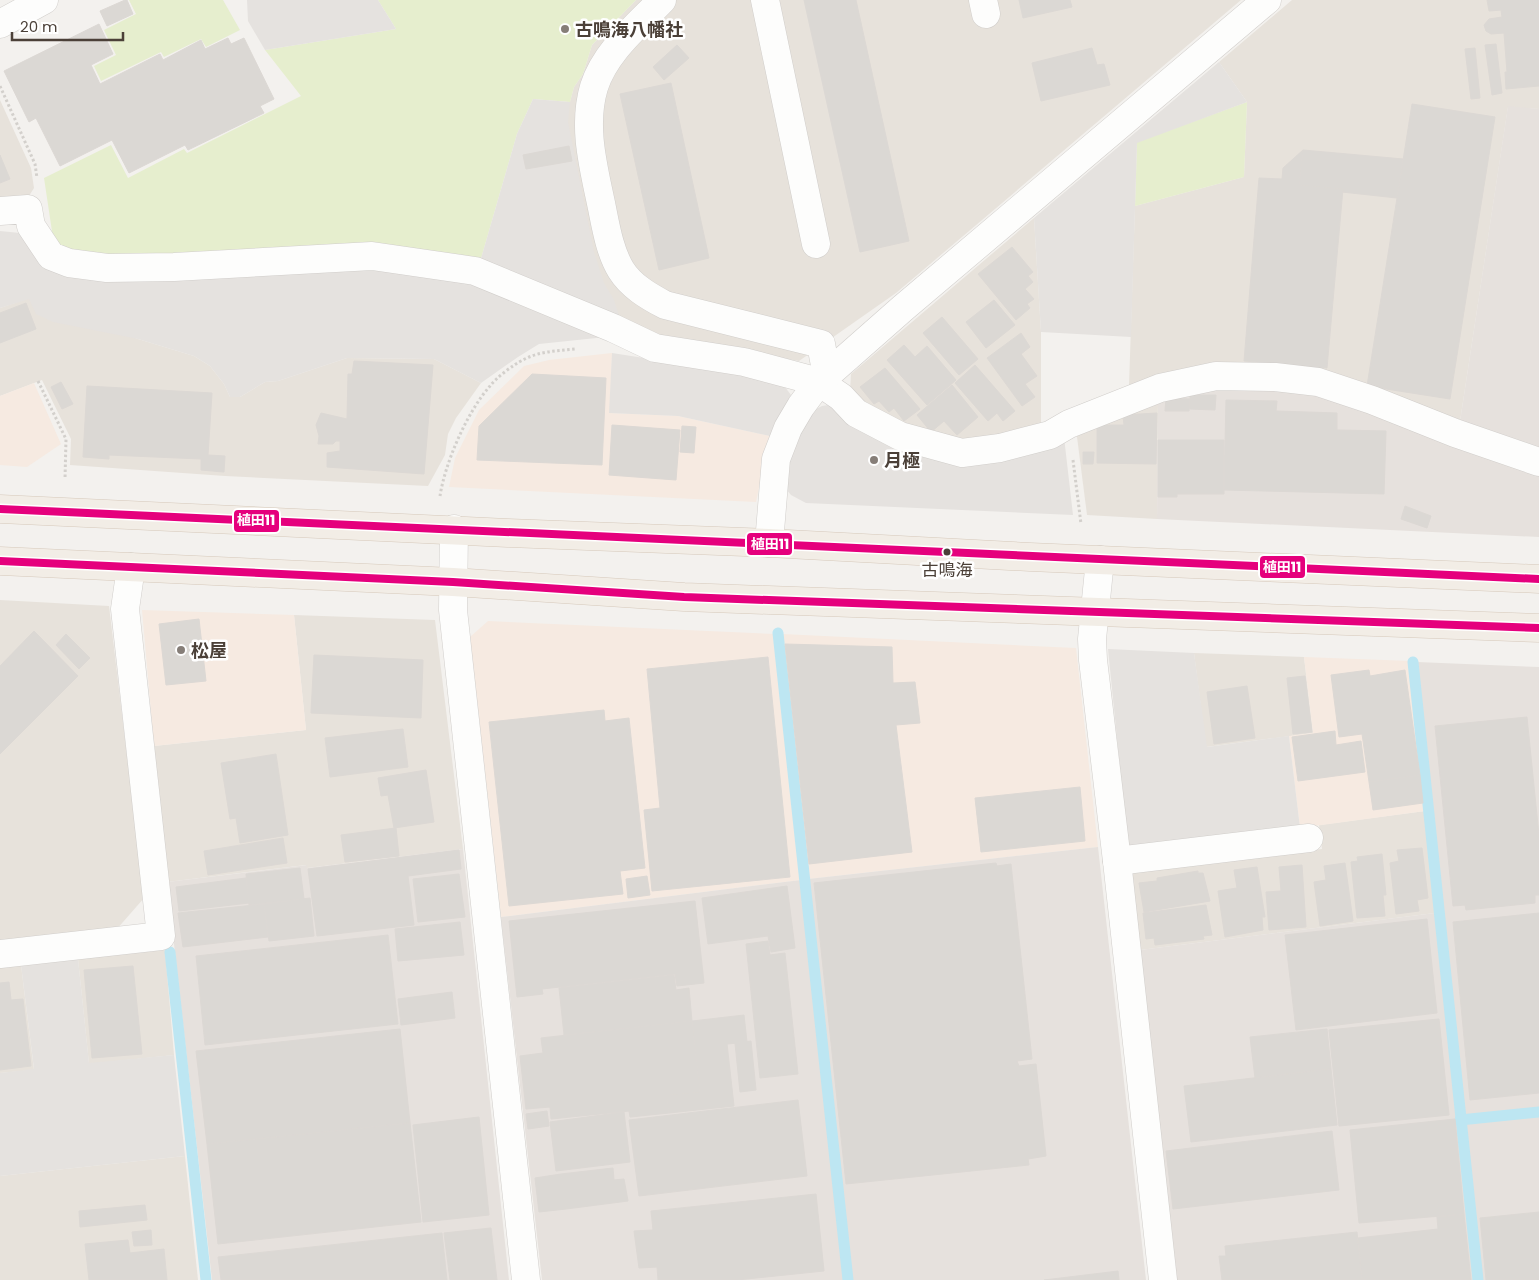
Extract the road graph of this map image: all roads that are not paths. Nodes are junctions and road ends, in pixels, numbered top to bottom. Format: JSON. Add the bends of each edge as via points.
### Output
{"nodes":[{"id":1,"x":44,"y":0,"type":"edge"},
{"id":2,"x":662,"y":0,"type":"edge"},
{"id":3,"x":765,"y":0,"type":"edge"},
{"id":4,"x":1267,"y":0,"type":"edge"},
{"id":5,"x":0,"y":24,"type":"edge"},
{"id":6,"x":0,"y":211,"type":"edge"},
{"id":7,"x":816,"y":244,"type":"dead end"},
{"id":8,"x":823,"y":379,"type":"junction"},
{"id":9,"x":1539,"y":462,"type":"edge"},
{"id":10,"x":0,"y":508,"type":"edge"},
{"id":11,"x":454,"y":529,"type":"junction"},
{"id":12,"x":769,"y":543,"type":"junction"},
{"id":13,"x":1100,"y":560,"type":"junction"},
{"id":14,"x":0,"y":562,"type":"edge"},
{"id":15,"x":131,"y":567,"type":"junction"},
{"id":16,"x":1539,"y":579,"type":"edge"},
{"id":17,"x":453,"y":582,"type":"junction"},
{"id":18,"x":1095,"y":612,"type":"junction"},
{"id":19,"x":1539,"y":628,"type":"edge"},
{"id":20,"x":1310,"y":838,"type":"dead end"},
{"id":21,"x":1117,"y":860,"type":"junction"},
{"id":22,"x":0,"y":954,"type":"edge"},
{"id":23,"x":526,"y":1280,"type":"edge"},
{"id":24,"x":1162,"y":1280,"type":"edge"}],
"edges":[{"from":1,"to":5,"type":"street"},
{"from":2,"to":8,"type":"street","via":[[613,51],[594,88],[589,117],[590,150],[609,239],[621,270],[642,294],[665,305],[821,344]]},
{"from":3,"to":7,"type":"street"},
{"from":4,"to":8,"type":"street"},
{"from":6,"to":8,"type":"street","via":[[28,209],[31,226],[51,256],[68,263],[107,268],[174,267],[372,256],[475,271],[655,348]]},
{"from":8,"to":9,"type":"street","via":[[856,413],[900,436],[962,453],[1000,448],[1050,435],[1069,424],[1160,388],[1216,376],[1318,382]]},
{"from":8,"to":12,"type":"street","via":[[788,428],[776,459]]},
{"from":10,"to":11,"type":"main road"},
{"from":11,"to":12,"type":"main road"},
{"from":11,"to":17,"type":"street"},
{"from":12,"to":13,"type":"main road"},
{"from":13,"to":16,"type":"main road"},
{"from":13,"to":18,"type":"street"},
{"from":14,"to":15,"type":"main road"},
{"from":15,"to":17,"type":"main road"},
{"from":15,"to":22,"type":"street","via":[[125,609],[161,936]]},
{"from":17,"to":18,"type":"main road","via":[[684,597]]},
{"from":17,"to":23,"type":"street","via":[[454,620]]},
{"from":18,"to":19,"type":"main road"},
{"from":18,"to":21,"type":"street","via":[[1092,660]]},
{"from":20,"to":21,"type":"street"},
{"from":21,"to":24,"type":"street"}]}
